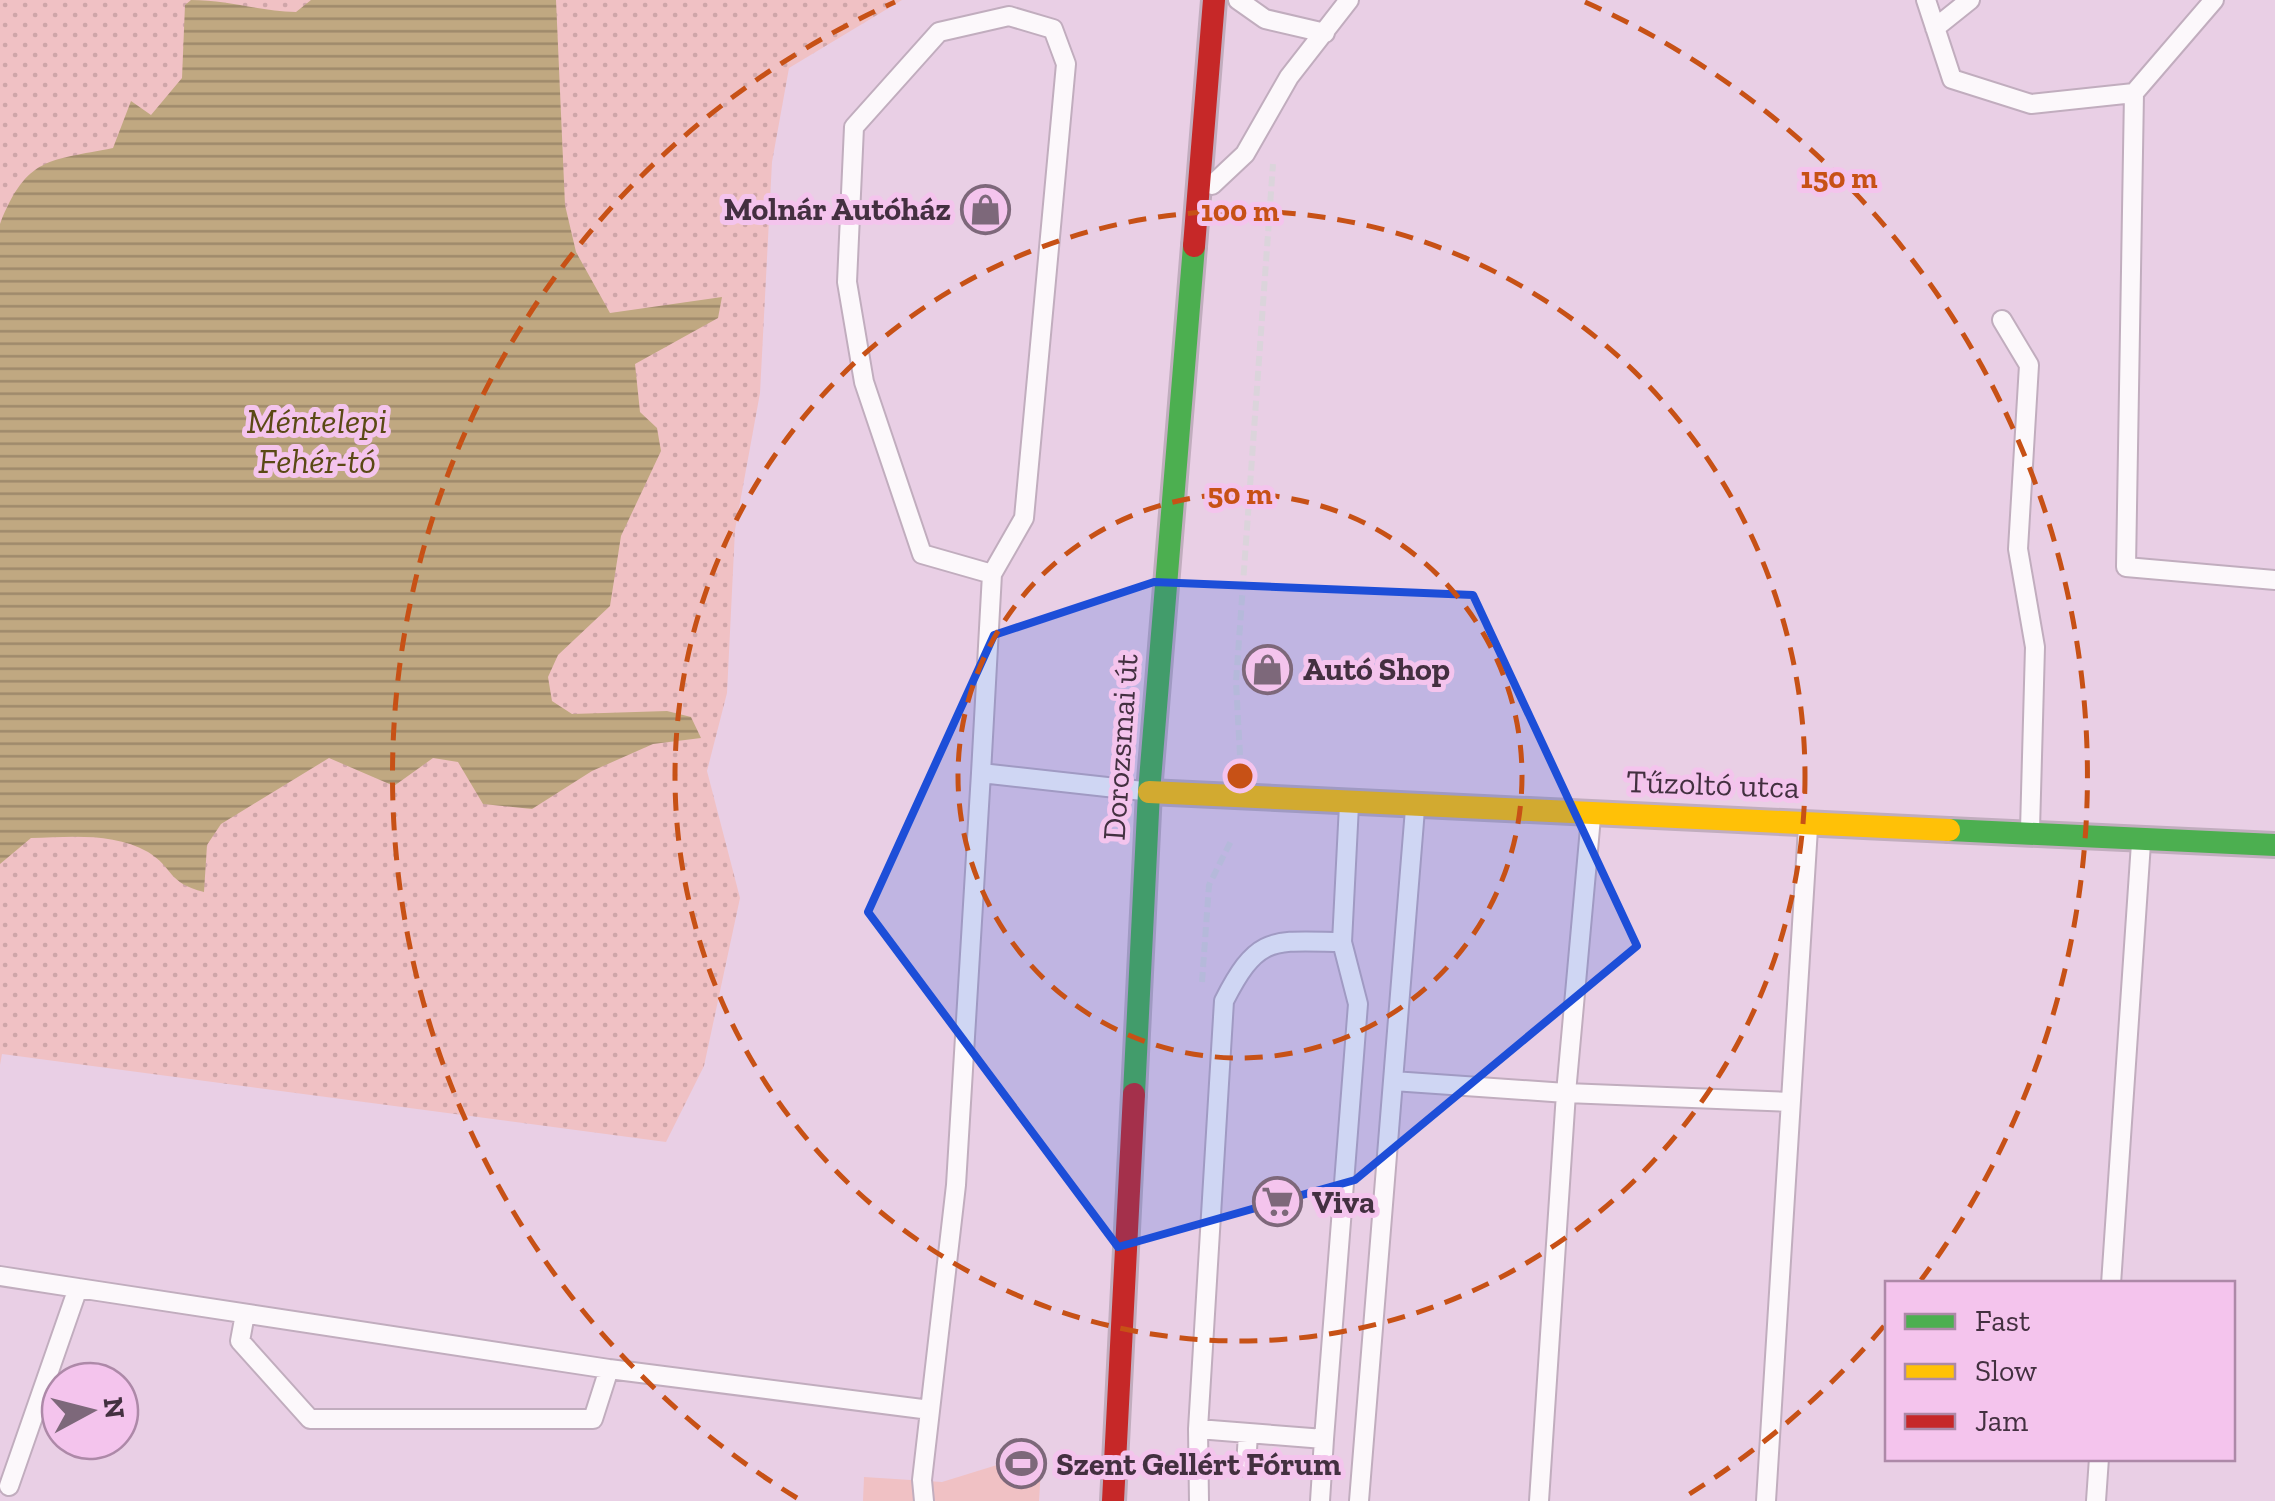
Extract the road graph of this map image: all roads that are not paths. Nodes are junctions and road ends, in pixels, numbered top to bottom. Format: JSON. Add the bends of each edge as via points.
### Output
{"nodes":[{"id":1,"x":1214,"y":0,"type":"edge"},
{"id":2,"x":1238,"y":0,"type":"edge"},
{"id":3,"x":1350,"y":0,"type":"edge"},
{"id":4,"x":1926,"y":0,"type":"edge"},
{"id":5,"x":1970,"y":0,"type":"edge"},
{"id":6,"x":2214,"y":0,"type":"edge"},
{"id":7,"x":1935,"y":28,"type":"junction"},
{"id":8,"x":1325,"y":33,"type":"junction"},
{"id":9,"x":2134,"y":94,"type":"junction"},
{"id":10,"x":1194,"y":203,"type":"junction"},
{"id":11,"x":2002,"y":320,"type":"dead end"},
{"id":12,"x":992,"y":574,"type":"junction"},
{"id":13,"x":2275,"y":580,"type":"edge"},
{"id":14,"x":981,"y":773,"type":"junction"},
{"id":15,"x":1149,"y":792,"type":"junction"},
{"id":16,"x":1349,"y":801,"type":"junction"},
{"id":17,"x":1415,"y":804,"type":"junction"},
{"id":18,"x":1592,"y":812,"type":"junction"},
{"id":19,"x":1808,"y":821,"type":"junction"},
{"id":20,"x":2030,"y":831,"type":"junction"},
{"id":21,"x":2142,"y":837,"type":"junction"},
{"id":22,"x":2275,"y":845,"type":"edge"},
{"id":23,"x":1342,"y":942,"type":"junction"},
{"id":24,"x":1393,"y":1080,"type":"junction"},
{"id":25,"x":1566,"y":1093,"type":"junction"},
{"id":26,"x":1790,"y":1102,"type":"junction"},
{"id":27,"x":0,"y":1276,"type":"edge"},
{"id":28,"x":2111,"y":1281,"type":"edge"},
{"id":29,"x":78,"y":1288,"type":"junction"},
{"id":30,"x":245,"y":1314,"type":"junction"},
{"id":31,"x":609,"y":1368,"type":"junction"},
{"id":32,"x":930,"y":1410,"type":"junction"},
{"id":33,"x":1198,"y":1430,"type":"junction"},
{"id":34,"x":1248,"y":1434,"type":"junction"},
{"id":35,"x":1324,"y":1439,"type":"junction"},
{"id":36,"x":2098,"y":1461,"type":"edge"},
{"id":37,"x":1246,"y":1467,"type":"dead end"},
{"id":38,"x":8,"y":1486,"type":"dead end"},
{"id":39,"x":924,"y":1501,"type":"edge"},
{"id":40,"x":1113,"y":1501,"type":"edge"},
{"id":41,"x":1200,"y":1501,"type":"edge"},
{"id":42,"x":1320,"y":1501,"type":"edge"},
{"id":43,"x":1359,"y":1501,"type":"edge"},
{"id":44,"x":1540,"y":1501,"type":"edge"},
{"id":45,"x":1766,"y":1501,"type":"edge"},
{"id":46,"x":2096,"y":1501,"type":"edge"}],
"edges":[{"from":1,"to":10,"type":"main road","name":"Dorozsmai út"},
{"from":2,"to":8,"type":"lane","via":[[1264,19]]},
{"from":3,"to":8,"type":"lane"},
{"from":4,"to":7,"type":"lane"},
{"from":5,"to":7,"type":"lane"},
{"from":6,"to":9,"type":"lane"},
{"from":7,"to":9,"type":"lane","via":[[1952,80],[2031,104]]},
{"from":8,"to":10,"type":"lane","via":[[1245,154]]},
{"from":9,"to":13,"type":"lane","via":[[2126,567]]},
{"from":10,"to":15,"type":"main road","name":"Dorozsmai út"},
{"from":11,"to":20,"type":"lane","via":[[2029,365],[2018,548],[2036,647]]},
{"from":12,"to":12,"type":"lane","via":[[1024,518],[1066,64],[1053,29],[1009,16],[939,32],[854,128],[846,282],[864,382],[922,554]]},
{"from":12,"to":14,"type":"lane"},
{"from":14,"to":15,"type":"lane"},
{"from":14,"to":32,"type":"lane","via":[[956,1185]]},
{"from":15,"to":16,"type":"main road","name":"Tűzoltó utca"},
{"from":15,"to":40,"type":"main road","name":"Dorozsmai út"},
{"from":16,"to":17,"type":"main road","name":"Tűzoltó utca"},
{"from":16,"to":23,"type":"lane"},
{"from":17,"to":18,"type":"main road","name":"Tűzoltó utca"},
{"from":17,"to":24,"type":"lane"},
{"from":18,"to":19,"type":"main road","name":"Tűzoltó utca"},
{"from":18,"to":25,"type":"lane"},
{"from":19,"to":20,"type":"main road","name":"Tűzoltó utca"},
{"from":19,"to":26,"type":"lane"},
{"from":20,"to":21,"type":"main road","name":"Tűzoltó utca"},
{"from":21,"to":22,"type":"main road","name":"Tűzoltó utca"},
{"from":21,"to":28,"type":"lane"},
{"from":23,"to":33,"type":"lane","via":[[1275,941],[1243,963],[1224,1001]]},
{"from":23,"to":35,"type":"lane","via":[[1358,1004]]},
{"from":24,"to":25,"type":"lane"},
{"from":24,"to":43,"type":"lane"},
{"from":25,"to":26,"type":"lane"},
{"from":25,"to":44,"type":"lane"},
{"from":26,"to":45,"type":"lane"},
{"from":27,"to":29,"type":"lane"},
{"from":29,"to":30,"type":"lane"},
{"from":29,"to":38,"type":"lane"},
{"from":30,"to":31,"type":"lane"},
{"from":30,"to":31,"type":"lane","via":[[240,1341],[310,1419],[593,1419]]},
{"from":31,"to":32,"type":"lane"},
{"from":32,"to":39,"type":"lane"},
{"from":33,"to":34,"type":"lane"},
{"from":33,"to":41,"type":"lane"},
{"from":34,"to":35,"type":"lane"},
{"from":34,"to":37,"type":"lane"},
{"from":35,"to":42,"type":"lane"},
{"from":36,"to":46,"type":"lane"}]}
